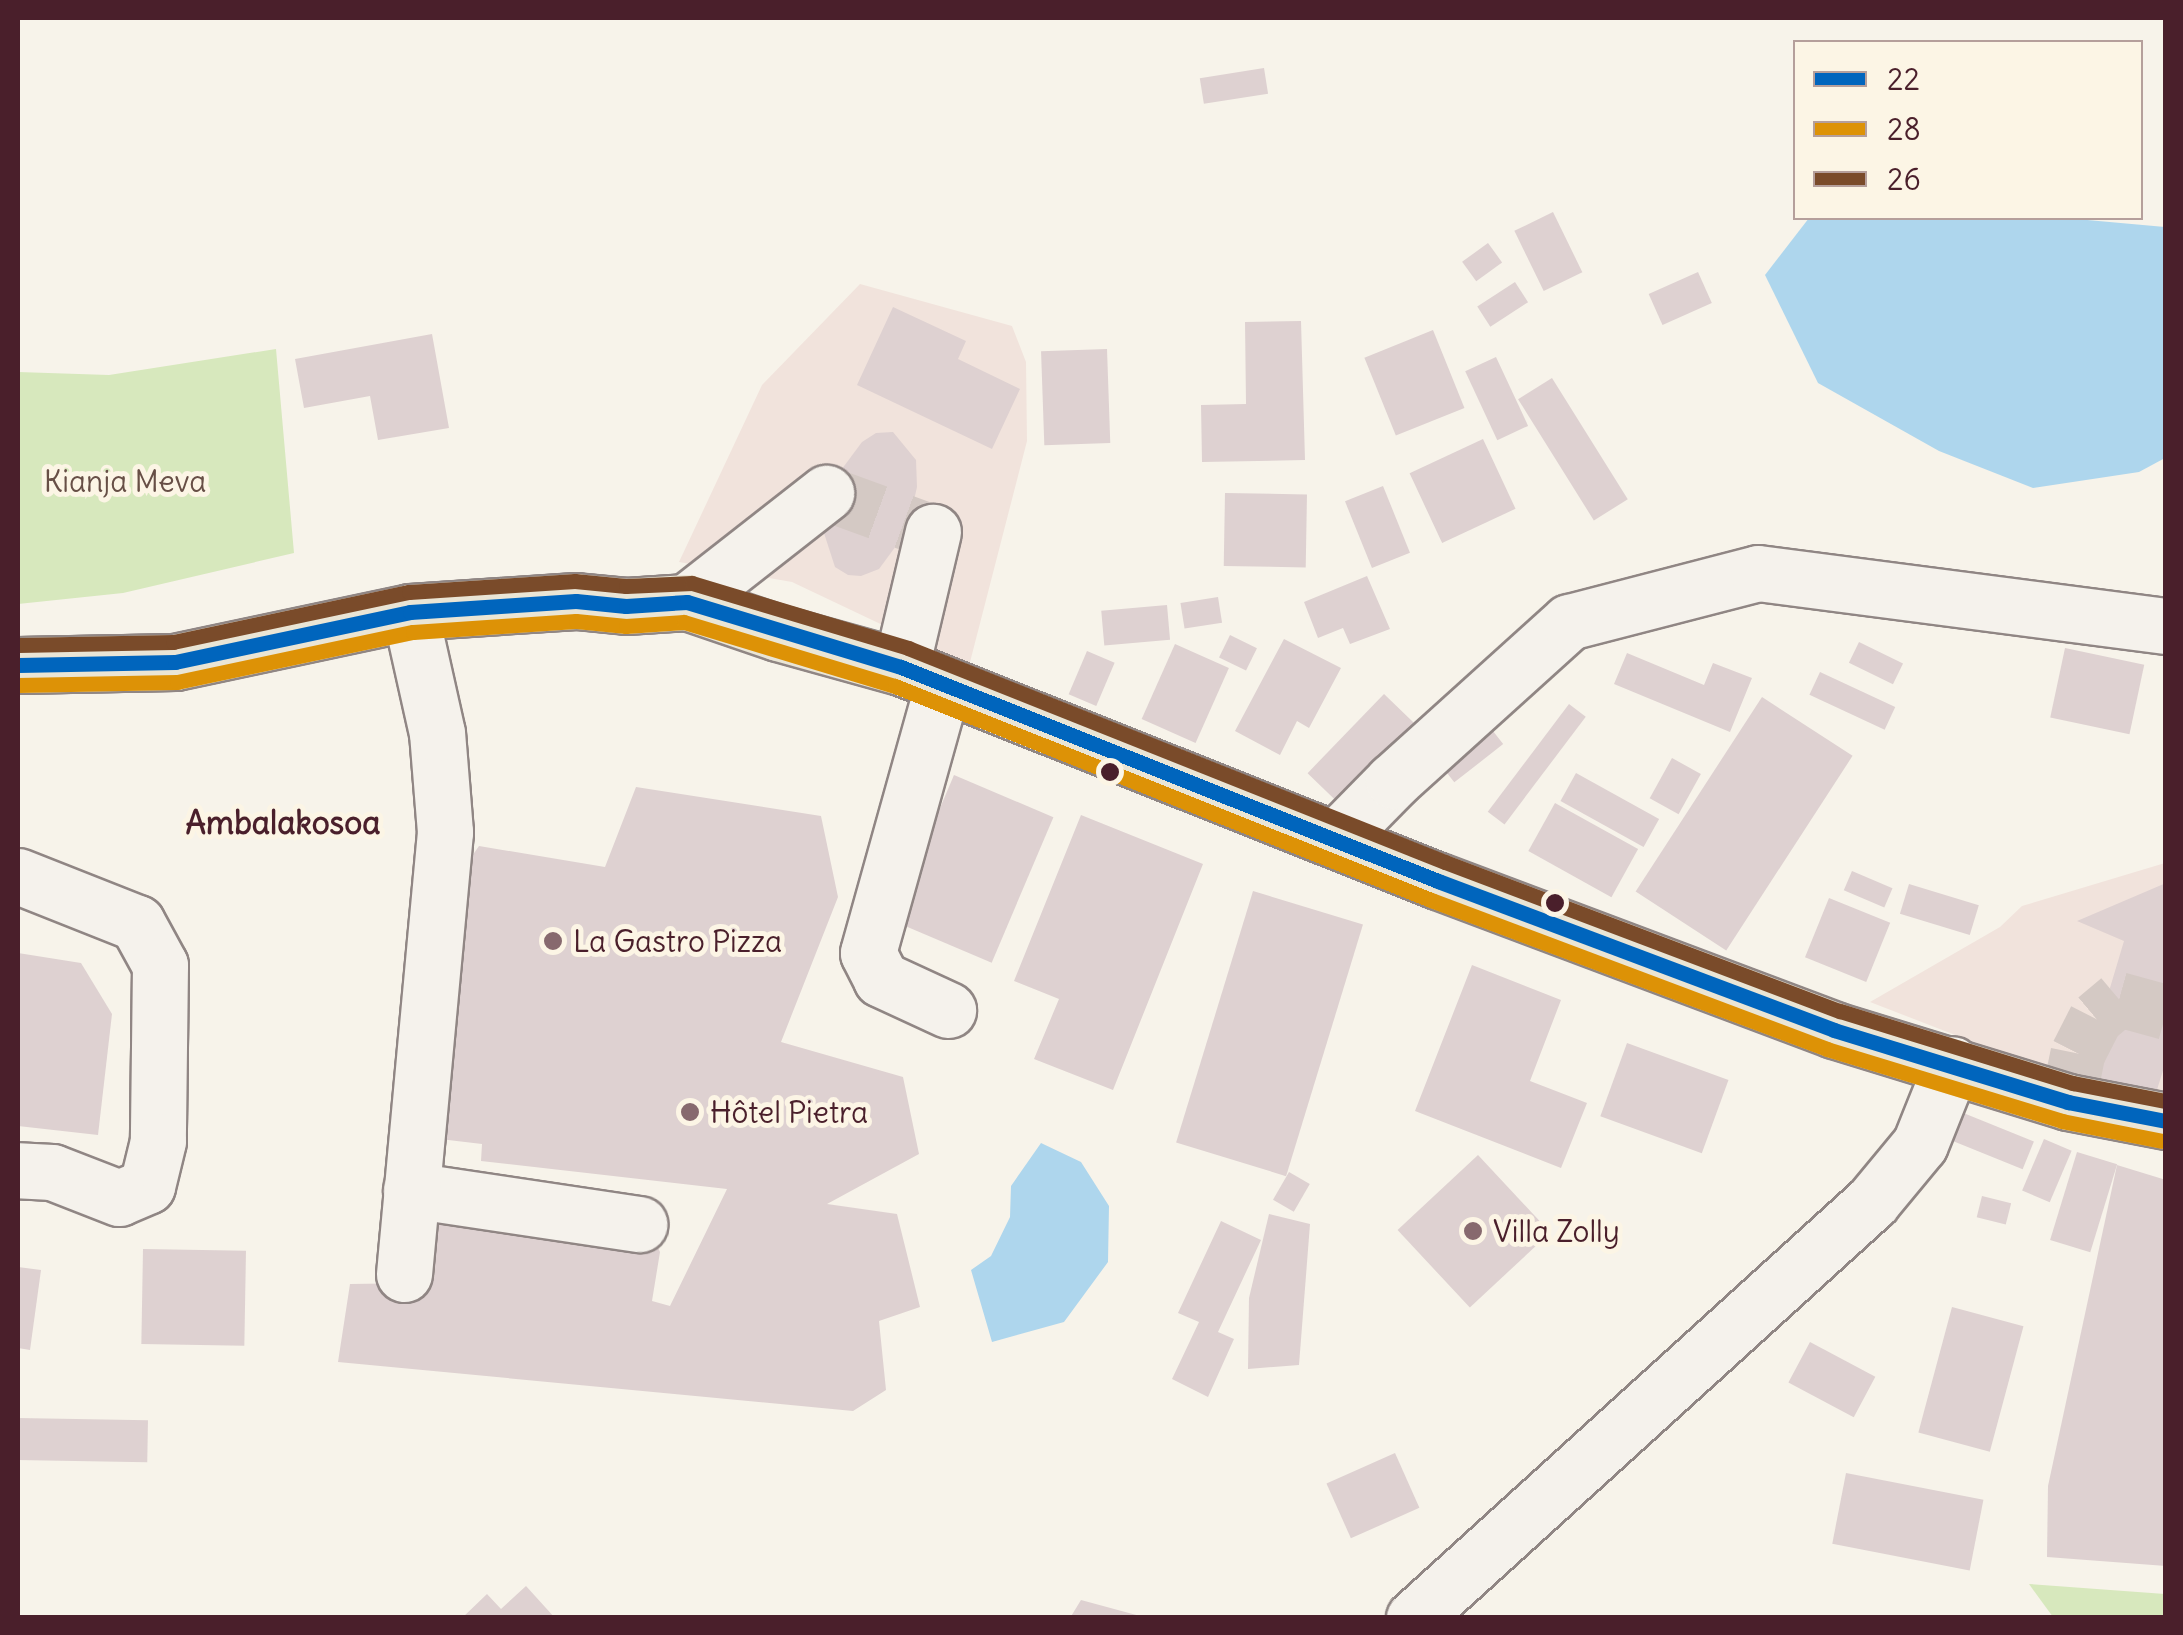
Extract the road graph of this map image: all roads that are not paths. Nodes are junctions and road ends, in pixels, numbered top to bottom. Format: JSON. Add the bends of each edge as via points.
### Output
{"nodes":[{"id":1,"x":826,"y":493,"type":"dead end"},
{"id":2,"x":933,"y":532,"type":"dead end"},
{"id":3,"x":686,"y":602,"type":"junction"},
{"id":4,"x":410,"y":612,"type":"junction"},
{"id":5,"x":2166,"y":626,"type":"edge"},
{"id":6,"x":18,"y":665,"type":"edge"},
{"id":7,"x":922,"y":676,"type":"junction"},
{"id":8,"x":1336,"y":839,"type":"junction"},
{"id":9,"x":18,"y":876,"type":"edge"},
{"id":10,"x":948,"y":1010,"type":"dead end"},
{"id":11,"x":1952,"y":1064,"type":"junction"},
{"id":12,"x":2166,"y":1121,"type":"edge"},
{"id":13,"x":18,"y":1170,"type":"edge"},
{"id":14,"x":411,"y":1190,"type":"junction"},
{"id":15,"x":639,"y":1224,"type":"dead end"},
{"id":16,"x":404,"y":1274,"type":"dead end"},
{"id":17,"x":1414,"y":1618,"type":"edge"}],
"edges":[{"from":1,"to":3,"type":"street"},
{"from":2,"to":7,"type":"street"},
{"from":3,"to":4,"type":"main road"},
{"from":3,"to":7,"type":"main road"},
{"from":4,"to":6,"type":"main road","via":[[176,662]]},
{"from":4,"to":14,"type":"street","via":[[437,733],[445,832]]},
{"from":5,"to":8,"type":"street","via":[[1758,574],[1607,612],[1569,622]]},
{"from":7,"to":8,"type":"main road"},
{"from":7,"to":10,"type":"street","via":[[868,953],[881,979]]},
{"from":8,"to":11,"type":"main road","via":[[1834,1030]]},
{"from":9,"to":13,"type":"street","via":[[138,923],[160,965],[160,984],[158,1142],[148,1186],[118,1198],[52,1172]]},
{"from":11,"to":12,"type":"main road","via":[[2068,1102]]},
{"from":11,"to":17,"type":"street","via":[[1920,1144],[1872,1202]]},
{"from":14,"to":15,"type":"street"},
{"from":14,"to":16,"type":"street"}]}
